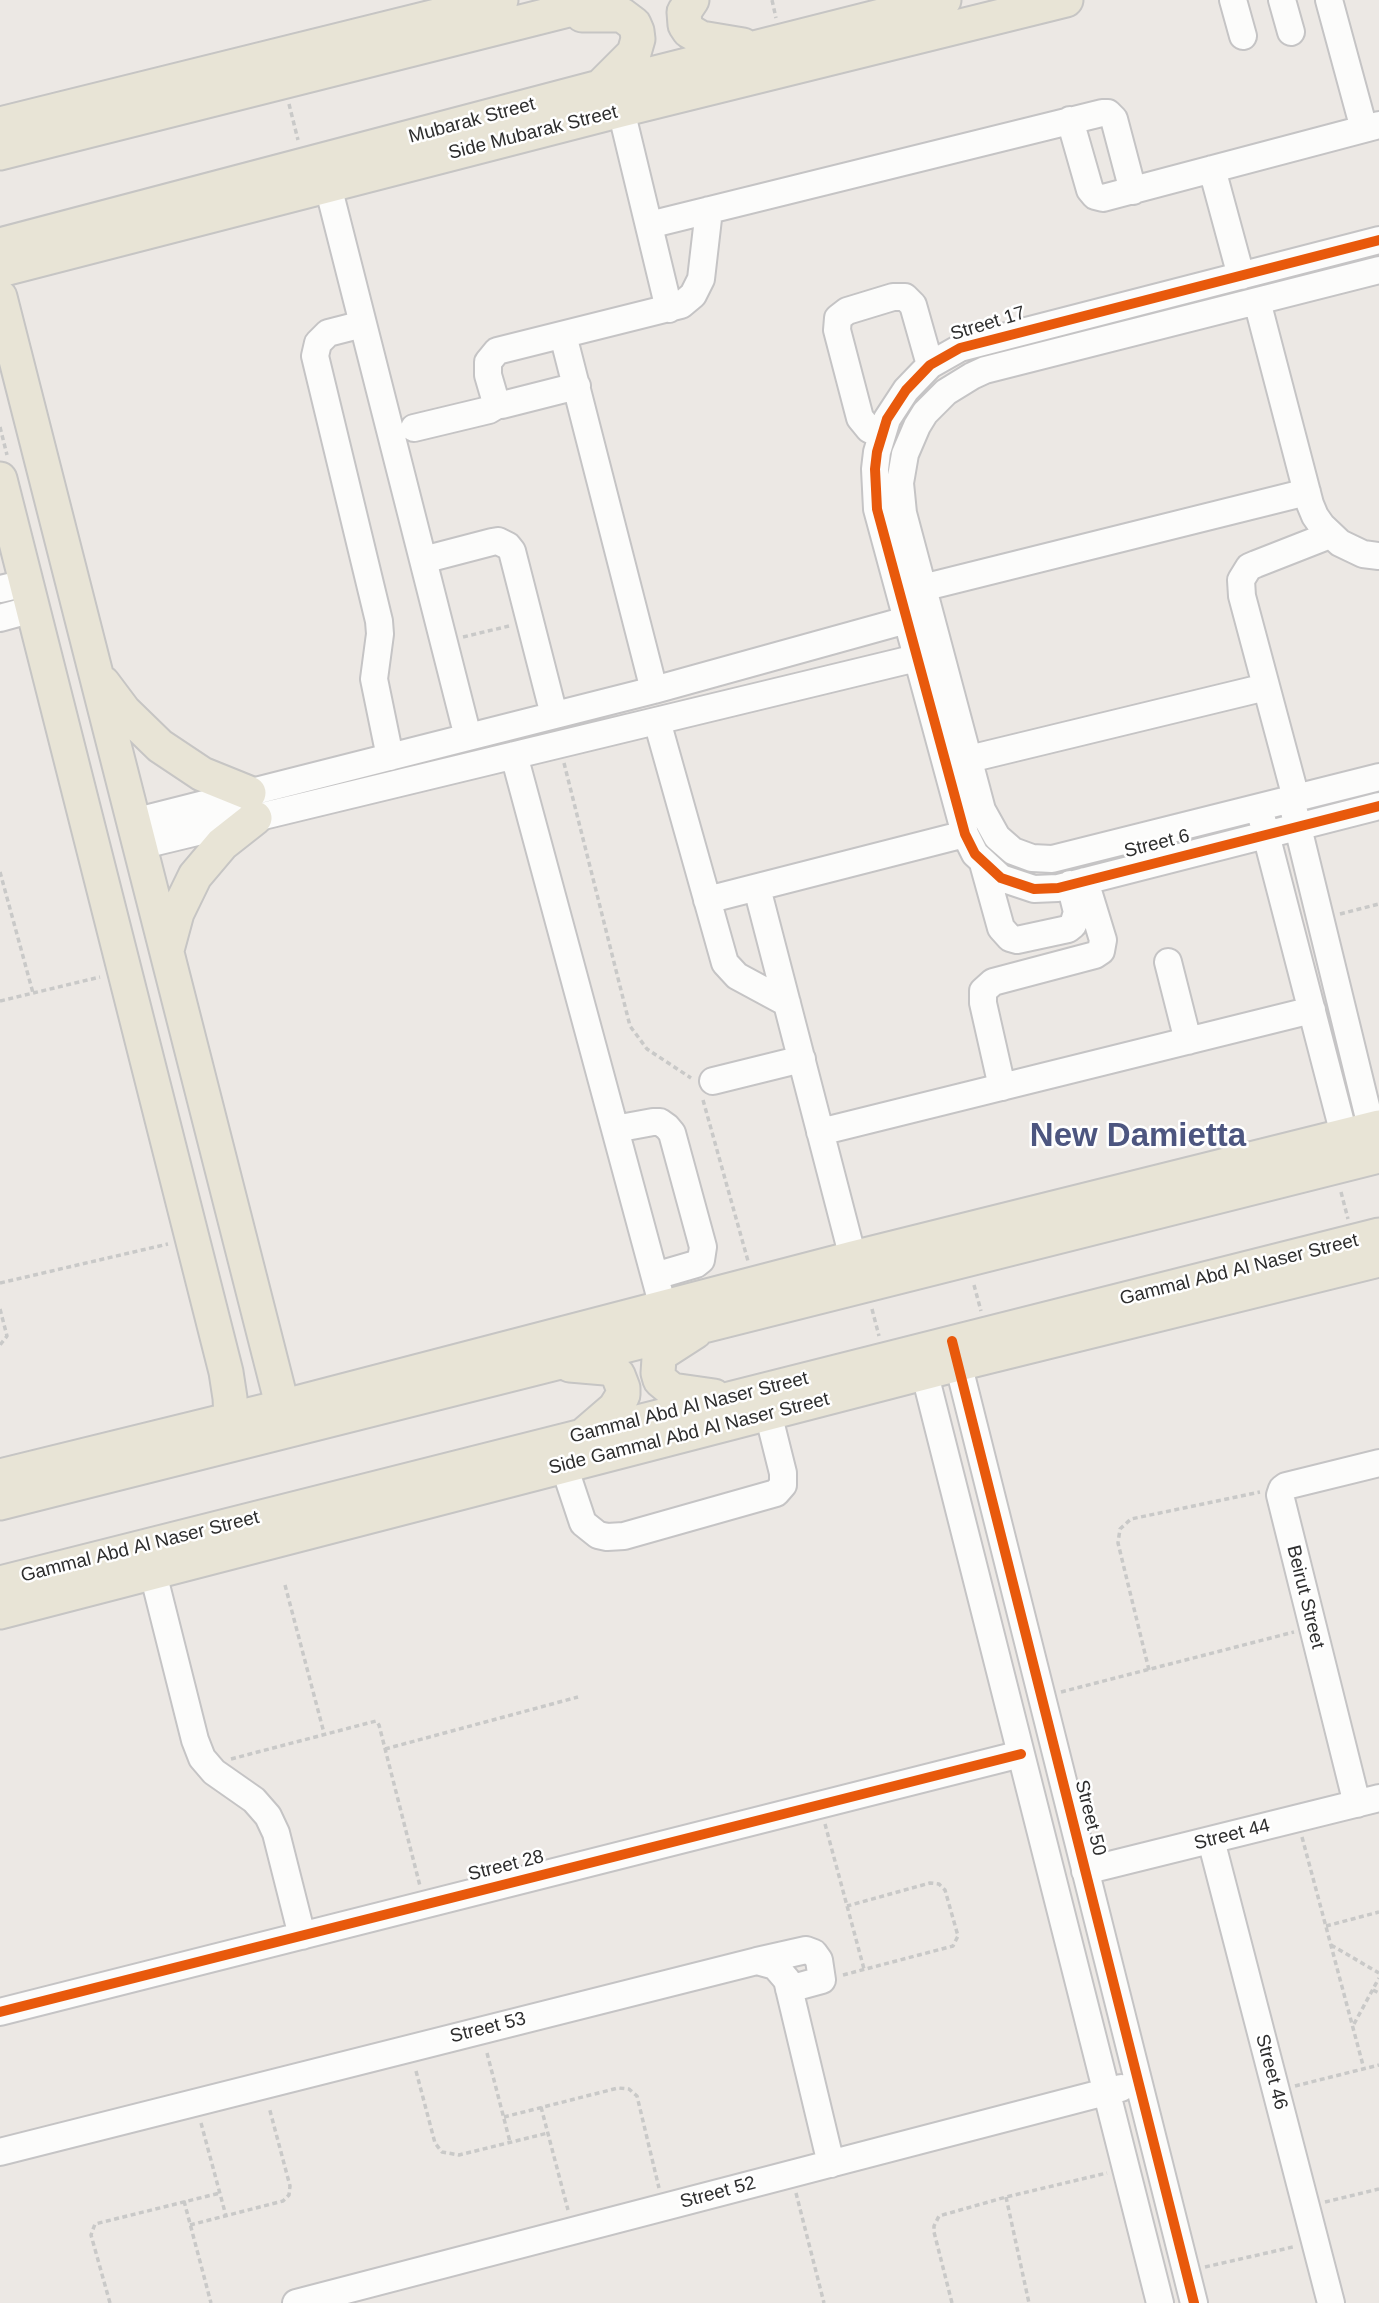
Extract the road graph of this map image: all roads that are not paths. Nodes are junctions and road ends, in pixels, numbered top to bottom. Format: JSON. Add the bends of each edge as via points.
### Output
{"nodes":[{"id":1,"x":501,"y":0,"type":"edge"},
{"id":2,"x":608,"y":0,"type":"edge"},
{"id":3,"x":692,"y":0,"type":"edge"},
{"id":4,"x":944,"y":0,"type":"edge"},
{"id":5,"x":1233,"y":0,"type":"edge"},
{"id":6,"x":1282,"y":0,"type":"edge"},
{"id":7,"x":1329,"y":0,"type":"edge"},
{"id":8,"x":1056,"y":1,"type":"edge"},
{"id":9,"x":539,"y":18,"type":"junction"},
{"id":10,"x":1291,"y":32,"type":"dead end"},
{"id":11,"x":1243,"y":36,"type":"dead end"},
{"id":12,"x":757,"y":47,"type":"junction"},
{"id":13,"x":611,"y":99,"type":"junction"},
{"id":14,"x":1070,"y":120,"type":"junction"},
{"id":15,"x":0,"y":124,"type":"edge"},
{"id":16,"x":1371,"y":127,"type":"edge"},
{"id":17,"x":0,"y":153,"type":"edge"},
{"id":18,"x":1212,"y":169,"type":"junction"},
{"id":19,"x":315,"y":180,"type":"junction"},
{"id":20,"x":1133,"y":191,"type":"junction"},
{"id":21,"x":709,"y":210,"type":"junction"},
{"id":22,"x":649,"y":225,"type":"junction"},
{"id":23,"x":1379,"y":240,"type":"edge"},
{"id":24,"x":0,"y":245,"type":"edge"},
{"id":25,"x":0,"y":270,"type":"edge"},
{"id":26,"x":1379,"y":270,"type":"edge"},
{"id":27,"x":1241,"y":276,"type":"junction"},
{"id":28,"x":0,"y":299,"type":"edge"},
{"id":29,"x":1257,"y":301,"type":"junction"},
{"id":30,"x":669,"y":309,"type":"junction"},
{"id":31,"x":363,"y":324,"type":"junction"},
{"id":32,"x":563,"y":335,"type":"junction"},
{"id":33,"x":930,"y":365,"type":"junction"},
{"id":34,"x":576,"y":386,"type":"junction"},
{"id":35,"x":499,"y":404,"type":"junction"},
{"id":36,"x":414,"y":428,"type":"dead end"},
{"id":37,"x":881,"y":435,"type":"junction"},
{"id":38,"x":0,"y":479,"type":"edge"},
{"id":39,"x":1307,"y":492,"type":"junction"},
{"id":40,"x":1330,"y":535,"type":"junction"},
{"id":41,"x":1379,"y":556,"type":"edge"},
{"id":42,"x":423,"y":560,"type":"junction"},
{"id":43,"x":922,"y":588,"type":"junction"},
{"id":44,"x":20,"y":594,"type":"edge"},
{"id":45,"x":918,"y":616,"type":"junction"},
{"id":46,"x":0,"y":618,"type":"edge"},
{"id":47,"x":928,"y":655,"type":"junction"},
{"id":48,"x":94,"y":671,"type":"junction"},
{"id":49,"x":1266,"y":687,"type":"junction"},
{"id":50,"x":654,"y":690,"type":"junction"},
{"id":51,"x":554,"y":715,"type":"junction"},
{"id":52,"x":657,"y":721,"type":"junction"},
{"id":53,"x":468,"y":737,"type":"junction"},
{"id":54,"x":514,"y":755,"type":"junction"},
{"id":55,"x":390,"y":757,"type":"junction"},
{"id":56,"x":969,"y":759,"type":"junction"},
{"id":57,"x":1379,"y":777,"type":"edge"},
{"id":58,"x":1294,"y":798,"type":"junction"},
{"id":59,"x":252,"y":805,"type":"junction"},
{"id":60,"x":1379,"y":806,"type":"edge"},
{"id":61,"x":1259,"y":807,"type":"junction"},
{"id":62,"x":1298,"y":827,"type":"junction"},
{"id":63,"x":136,"y":834,"type":"junction"},
{"id":64,"x":965,"y":834,"type":"junction"},
{"id":65,"x":1266,"y":834,"type":"junction"},
{"id":66,"x":1306,"y":858,"type":"junction"},
{"id":67,"x":983,"y":863,"type":"junction"},
{"id":68,"x":1274,"y":865,"type":"junction"},
{"id":69,"x":1077,"y":883,"type":"junction"},
{"id":70,"x":757,"y":888,"type":"junction"},
{"id":71,"x":707,"y":900,"type":"junction"},
{"id":72,"x":166,"y":953,"type":"junction"},
{"id":73,"x":1168,"y":962,"type":"dead end"},
{"id":74,"x":787,"y":1003,"type":"junction"},
{"id":75,"x":1312,"y":1010,"type":"junction"},
{"id":76,"x":1188,"y":1041,"type":"junction"},
{"id":77,"x":802,"y":1059,"type":"junction"},
{"id":78,"x":704,"y":1087,"type":"road end"},
{"id":79,"x":1002,"y":1087,"type":"junction"},
{"id":80,"x":615,"y":1129,"type":"junction"},
{"id":81,"x":820,"y":1132,"type":"junction"},
{"id":82,"x":1362,"y":1147,"type":"edge"},
{"id":83,"x":1371,"y":1245,"type":"edge"},
{"id":84,"x":916,"y":1257,"type":"junction"},
{"id":85,"x":860,"y":1271,"type":"junction"},
{"id":86,"x":659,"y":1291,"type":"junction"},
{"id":87,"x":709,"y":1324,"type":"junction"},
{"id":88,"x":955,"y":1352,"type":"junction"},
{"id":89,"x":921,"y":1361,"type":"junction"},
{"id":90,"x":550,"y":1364,"type":"junction"},
{"id":91,"x":726,"y":1398,"type":"junction"},
{"id":92,"x":768,"y":1413,"type":"junction"},
{"id":93,"x":285,"y":1419,"type":"junction"},
{"id":94,"x":232,"y":1432,"type":"junction"},
{"id":95,"x":584,"y":1435,"type":"junction"},
{"id":96,"x":1379,"y":1463,"type":"edge"},
{"id":97,"x":564,"y":1466,"type":"junction"},
{"id":98,"x":0,"y":1476,"type":"edge"},
{"id":99,"x":0,"y":1503,"type":"edge"},
{"id":100,"x":294,"y":1522,"type":"junction"},
{"id":101,"x":153,"y":1573,"type":"junction"},
{"id":102,"x":0,"y":1583,"type":"edge"},
{"id":103,"x":0,"y":1612,"type":"edge"},
{"id":104,"x":1021,"y":1754,"type":"junction"},
{"id":105,"x":1368,"y":1801,"type":"edge"},
{"id":106,"x":1211,"y":1840,"type":"junction"},
{"id":107,"x":1086,"y":1871,"type":"junction"},
{"id":108,"x":302,"y":1936,"type":"junction"},
{"id":109,"x":757,"y":1961,"type":"junction"},
{"id":110,"x":789,"y":1989,"type":"junction"},
{"id":111,"x":0,"y":2012,"type":"edge"},
{"id":112,"x":1139,"y":2084,"type":"junction"},
{"id":113,"x":1106,"y":2092,"type":"junction"},
{"id":114,"x":0,"y":2152,"type":"edge"},
{"id":115,"x":831,"y":2164,"type":"junction"},
{"id":116,"x":296,"y":2303,"type":"edge"},
{"id":117,"x":1160,"y":2303,"type":"edge"},
{"id":118,"x":1194,"y":2303,"type":"edge"},
{"id":119,"x":1331,"y":2303,"type":"edge"}],
"edges":[{"from":1,"to":15,"type":"main road"},
{"from":2,"to":9,"type":"main road"},
{"from":3,"to":12,"type":"main road","via":[[684,18],[694,36]]},
{"from":4,"to":12,"type":"main road"},
{"from":5,"to":11,"type":"street"},
{"from":6,"to":10,"type":"street"},
{"from":7,"to":16,"type":"street"},
{"from":8,"to":13,"type":"main road","name":"Side Mubarak Street"},
{"from":9,"to":13,"type":"main road","via":[[614,13],[634,24],[638,39],[634,53]]},
{"from":9,"to":17,"type":"main road"},
{"from":12,"to":13,"type":"main road"},
{"from":13,"to":19,"type":"main road","name":"Side Mubarak Street"},
{"from":13,"to":22,"type":"street"},
{"from":14,"to":20,"type":"street","via":[[1092,193],[1103,198]]},
{"from":14,"to":20,"type":"street","via":[[1102,113],[1111,116]]},
{"from":14,"to":21,"type":"street"},
{"from":16,"to":18,"type":"street"},
{"from":18,"to":20,"type":"street"},
{"from":18,"to":27,"type":"street"},
{"from":19,"to":24,"type":"main road"},
{"from":19,"to":25,"type":"main road","name":"Side Mubarak Street"},
{"from":19,"to":31,"type":"street"},
{"from":21,"to":22,"type":"street"},
{"from":21,"to":30,"type":"street","via":[[698,287],[687,301]]},
{"from":22,"to":30,"type":"street"},
{"from":23,"to":27,"type":"street","name":"Street 17"},
{"from":26,"to":29,"type":"street","name":"Street 17"},
{"from":27,"to":33,"type":"street","name":"Street 17","via":[[977,342]]},
{"from":28,"to":48,"type":"main road"},
{"from":29,"to":39,"type":"street"},
{"from":29,"to":43,"type":"street","name":"Street 17","via":[[985,370],[946,392],[917,426],[902,468],[903,513]]},
{"from":30,"to":32,"type":"street"},
{"from":31,"to":42,"type":"street"},
{"from":31,"to":55,"type":"street","via":[[328,333],[318,343],[315,356],[379,621],[374,678]]},
{"from":32,"to":34,"type":"street"},
{"from":32,"to":35,"type":"street","via":[[493,354],[487,369]]},
{"from":33,"to":37,"type":"street","name":"Street 17","via":[[901,397]]},
{"from":33,"to":37,"type":"street","via":[[913,305],[905,297],[858,307],[838,318],[837,330],[860,418]]},
{"from":34,"to":35,"type":"street"},
{"from":34,"to":50,"type":"street"},
{"from":35,"to":36,"type":"street"},
{"from":37,"to":45,"type":"street","name":"Street 17","via":[[875,469],[877,509]]},
{"from":38,"to":44,"type":"main road"},
{"from":39,"to":40,"type":"street","via":[[1315,516]]},
{"from":39,"to":43,"type":"street"},
{"from":40,"to":41,"type":"street","via":[[1351,549]]},
{"from":40,"to":49,"type":"street","via":[[1249,567],[1241,580],[1241,596]]},
{"from":42,"to":51,"type":"street","via":[[492,542],[503,542],[512,551]]},
{"from":42,"to":53,"type":"street"},
{"from":43,"to":45,"type":"street","name":"Street 17"},
{"from":44,"to":46,"type":"street"},
{"from":44,"to":94,"type":"main road","via":[[124,971],[226,1373]]},
{"from":45,"to":47,"type":"street","name":"Street 17"},
{"from":45,"to":50,"type":"street"},
{"from":47,"to":52,"type":"street"},
{"from":47,"to":56,"type":"street","name":"Street 17"},
{"from":47,"to":64,"type":"street","name":"Street 17"},
{"from":48,"to":59,"type":"main road","via":[[124,711],[160,746]]},
{"from":48,"to":63,"type":"main road"},
{"from":49,"to":56,"type":"street"},
{"from":49,"to":58,"type":"street"},
{"from":50,"to":51,"type":"street"},
{"from":51,"to":53,"type":"street"},
{"from":52,"to":54,"type":"street"},
{"from":52,"to":71,"type":"street"},
{"from":53,"to":55,"type":"street"},
{"from":54,"to":59,"type":"street"},
{"from":54,"to":80,"type":"street"},
{"from":55,"to":59,"type":"street"},
{"from":56,"to":61,"type":"street","name":"Street 6","via":[[991,829],[1004,845],[1031,858],[1052,859]]},
{"from":57,"to":58,"type":"street","name":"Street 6"},
{"from":58,"to":61,"type":"street","name":"Street 6"},
{"from":58,"to":62,"type":"street"},
{"from":59,"to":63,"type":"street"},
{"from":59,"to":72,"type":"main road","via":[[195,876],[177,913]]},
{"from":60,"to":62,"type":"street","name":"Street 6"},
{"from":61,"to":65,"type":"street"},
{"from":62,"to":65,"type":"street","name":"Street 6"},
{"from":62,"to":66,"type":"street"},
{"from":63,"to":72,"type":"main road"},
{"from":64,"to":67,"type":"street","name":"Street 6"},
{"from":64,"to":70,"type":"street"},
{"from":65,"to":68,"type":"street"},
{"from":65,"to":69,"type":"street","name":"Street 6"},
{"from":66,"to":68,"type":"street"},
{"from":66,"to":82,"type":"street"},
{"from":67,"to":69,"type":"street","name":"Street 6","via":[[1022,887],[1046,889]]},
{"from":67,"to":69,"type":"street","via":[[1001,928],[1017,940],[1073,925]]},
{"from":68,"to":75,"type":"street"},
{"from":69,"to":79,"type":"street","via":[[1102,940],[1101,951],[993,982],[983,991]]},
{"from":70,"to":71,"type":"street"},
{"from":70,"to":74,"type":"street"},
{"from":71,"to":74,"type":"street","via":[[731,971]]},
{"from":72,"to":93,"type":"main road"},
{"from":73,"to":76,"type":"street"},
{"from":74,"to":77,"type":"street"},
{"from":75,"to":76,"type":"street"},
{"from":75,"to":82,"type":"street"},
{"from":76,"to":79,"type":"street"},
{"from":77,"to":78,"type":"street"},
{"from":77,"to":81,"type":"street"},
{"from":79,"to":81,"type":"street"},
{"from":80,"to":86,"type":"street"},
{"from":80,"to":86,"type":"street","via":[[660,1122],[672,1133],[703,1247],[701,1260]]},
{"from":81,"to":85,"type":"street"},
{"from":82,"to":84,"type":"main road"},
{"from":82,"to":84,"type":"main road","via":[[968,1259]]},
{"from":83,"to":88,"type":"main road","name":"Side Gammal Abd Al Naser Street"},
{"from":83,"to":88,"type":"main road","name":"Gammal Abd Al Naser Street","via":[[986,1333]]},
{"from":84,"to":85,"type":"main road"},
{"from":85,"to":86,"type":"main road"},
{"from":85,"to":87,"type":"main road"},
{"from":86,"to":93,"type":"main road"},
{"from":87,"to":90,"type":"main road"},
{"from":87,"to":91,"type":"main road","via":[[664,1352],[658,1373],[672,1390]]},
{"from":88,"to":89,"type":"main road","name":"Side Gammal Abd Al Naser Street"},
{"from":88,"to":107,"type":"street","name":"Street 50"},
{"from":89,"to":91,"type":"main road","name":"Gammal Abd Al Naser Street","via":[[884,1358]]},
{"from":89,"to":92,"type":"main road","name":"Side Gammal Abd Al Naser Street"},
{"from":89,"to":104,"type":"street"},
{"from":90,"to":93,"type":"main road"},
{"from":90,"to":95,"type":"main road","via":[[605,1367],[621,1381],[620,1402]]},
{"from":91,"to":95,"type":"main road","name":"Gammal Abd Al Naser Street"},
{"from":92,"to":97,"type":"main road","name":"Side Gammal Abd Al Naser Street"},
{"from":92,"to":97,"type":"street","via":[[783,1473],[783,1485],[776,1493],[624,1536],[598,1535],[583,1523]]},
{"from":93,"to":94,"type":"main road"},
{"from":94,"to":98,"type":"main road"},
{"from":94,"to":99,"type":"main road"},
{"from":95,"to":100,"type":"main road","name":"Gammal Abd Al Naser Street"},
{"from":96,"to":105,"type":"street","name":"Beirut Street","via":[[1286,1486],[1280,1495],[1313,1627]]},
{"from":97,"to":100,"type":"main road","name":"Side Gammal Abd Al Naser Street"},
{"from":100,"to":101,"type":"main road","name":"Side Gammal Abd Al Naser Street"},
{"from":100,"to":102,"type":"main road","name":"Gammal Abd Al Naser Street"},
{"from":101,"to":103,"type":"main road","name":"Side Gammal Abd Al Naser Street"},
{"from":101,"to":108,"type":"street","via":[[202,1758],[268,1816]]},
{"from":104,"to":108,"type":"street","name":"Street 28"},
{"from":104,"to":113,"type":"street"},
{"from":105,"to":106,"type":"street","name":"Street 44"},
{"from":106,"to":107,"type":"street","name":"Street 44"},
{"from":106,"to":119,"type":"street","name":"Street 46"},
{"from":107,"to":112,"type":"street","name":"Street 50"},
{"from":108,"to":111,"type":"street","name":"Street 28"},
{"from":109,"to":110,"type":"street","via":[[775,1966]]},
{"from":109,"to":110,"type":"street","name":"Street 53","via":[[810,1951],[819,1960],[821,1980]]},
{"from":109,"to":114,"type":"street","name":"Street 53"},
{"from":110,"to":115,"type":"street"},
{"from":112,"to":113,"type":"street","name":"Street 52"},
{"from":112,"to":118,"type":"street","name":"Street 50"},
{"from":113,"to":115,"type":"street","name":"Street 52"},
{"from":113,"to":117,"type":"street"},
{"from":115,"to":116,"type":"street","name":"Street 52"}]}
